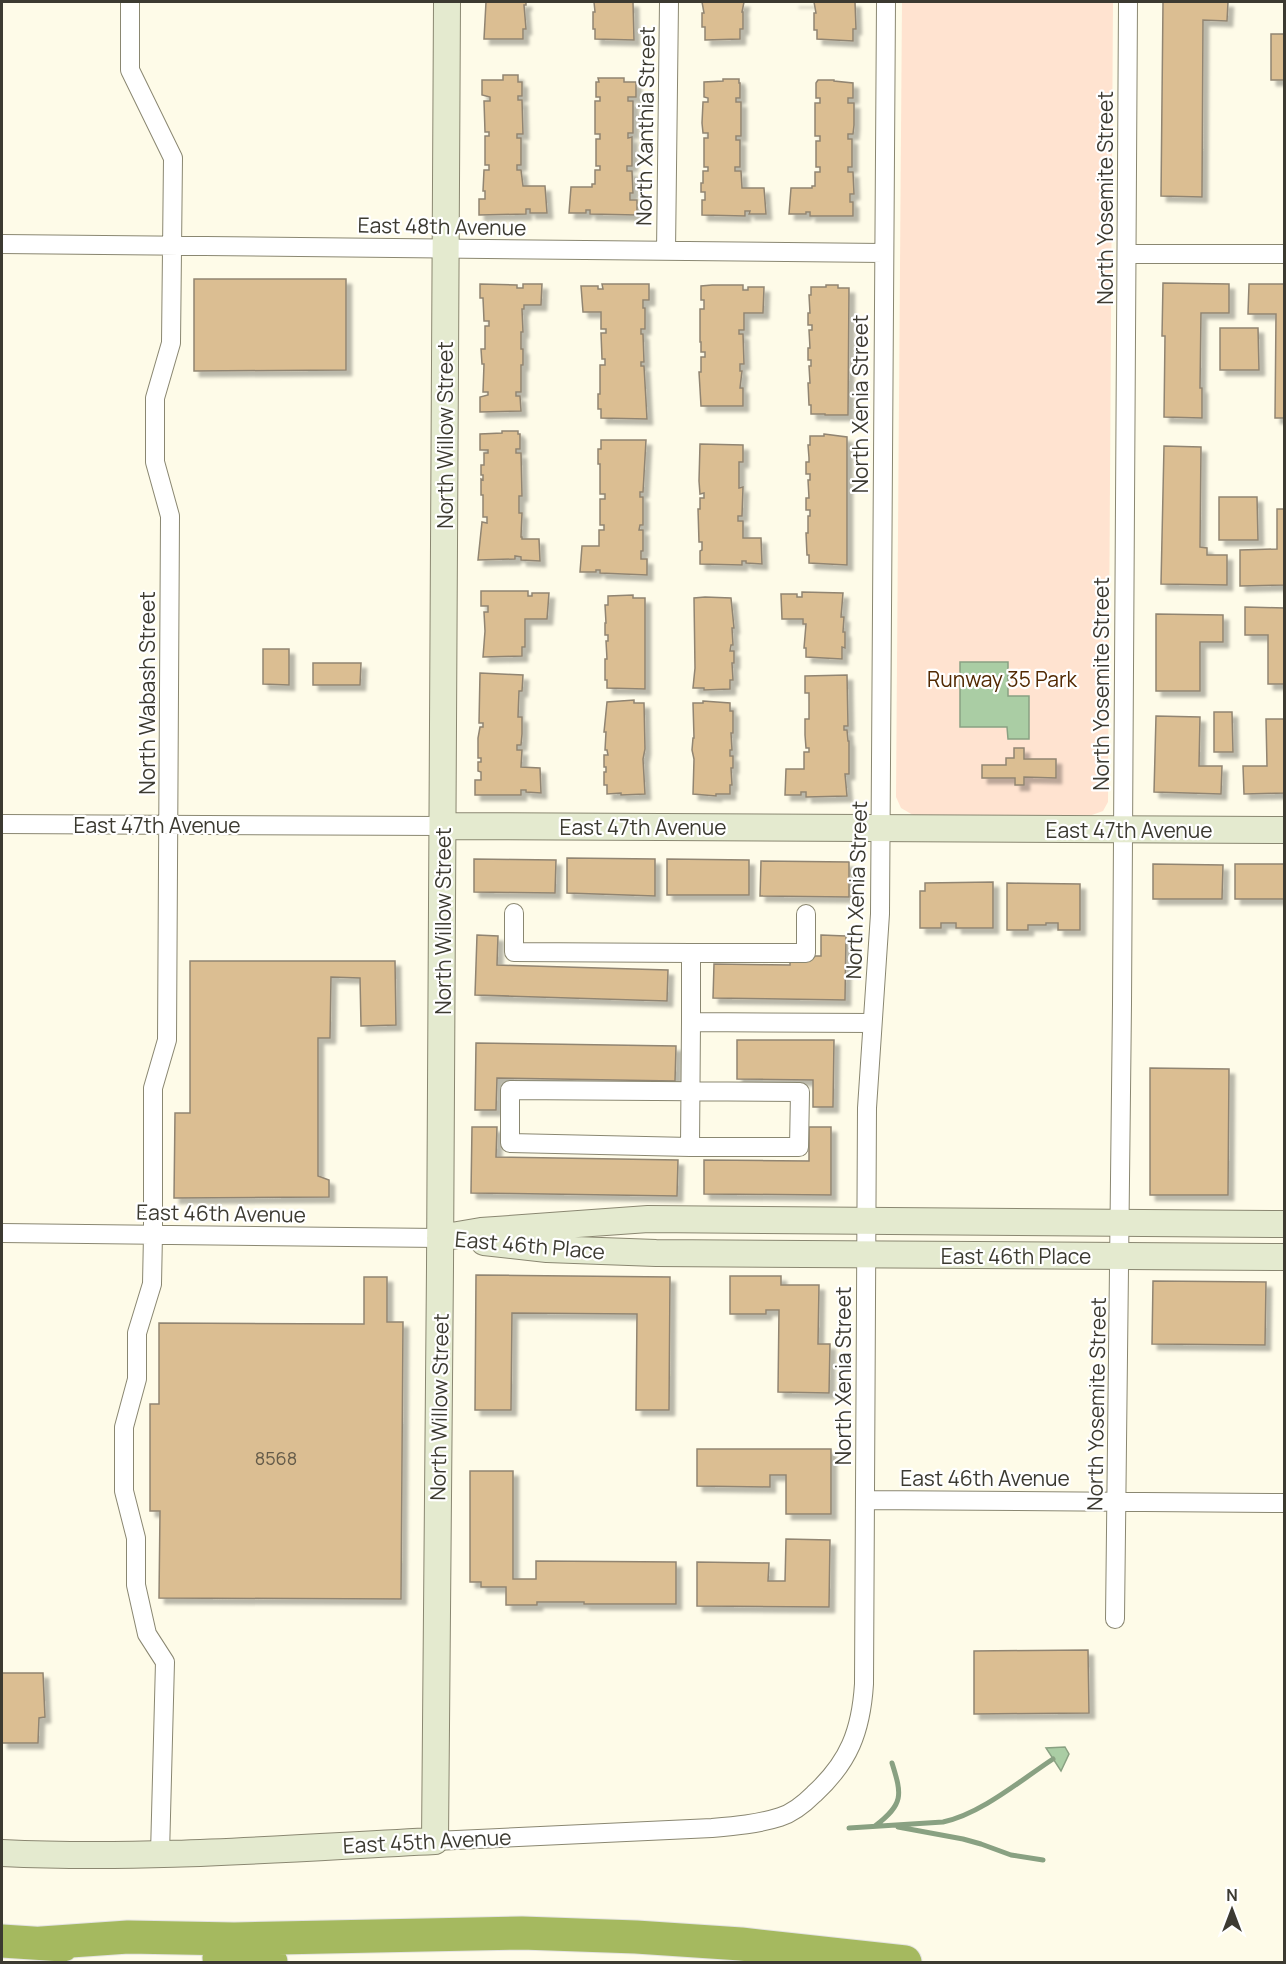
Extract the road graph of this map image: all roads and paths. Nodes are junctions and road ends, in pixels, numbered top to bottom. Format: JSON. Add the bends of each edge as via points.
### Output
{"nodes":[{"id":1,"x":130,"y":2,"type":"edge"},
{"id":2,"x":447,"y":2,"type":"edge"},
{"id":3,"x":669,"y":2,"type":"edge"},
{"id":4,"x":885,"y":2,"type":"edge"},
{"id":5,"x":1128,"y":2,"type":"edge"},
{"id":6,"x":2,"y":244,"type":"edge"},
{"id":7,"x":172,"y":246,"type":"junction"},
{"id":8,"x":446,"y":249,"type":"junction"},
{"id":9,"x":666,"y":251,"type":"junction"},
{"id":10,"x":883,"y":253,"type":"junction"},
{"id":11,"x":1127,"y":254,"type":"junction"},
{"id":12,"x":1284,"y":254,"type":"edge"},
{"id":13,"x":2,"y":824,"type":"edge"},
{"id":14,"x":169,"y":825,"type":"junction"},
{"id":15,"x":443,"y":826,"type":"junction"},
{"id":16,"x":881,"y":829,"type":"junction"},
{"id":17,"x":1123,"y":830,"type":"junction"},
{"id":18,"x":1284,"y":830,"type":"edge"},
{"id":19,"x":514,"y":913,"type":"dead end"},
{"id":20,"x":806,"y":914,"type":"dead end"},
{"id":21,"x":691,"y":953,"type":"junction"},
{"id":22,"x":691,"y":1022,"type":"junction"},
{"id":23,"x":872,"y":1023,"type":"junction"},
{"id":24,"x":690,"y":1091,"type":"junction"},
{"id":25,"x":690,"y":1147,"type":"junction"},
{"id":26,"x":867,"y":1221,"type":"junction"},
{"id":27,"x":1120,"y":1222,"type":"junction"},
{"id":28,"x":1284,"y":1224,"type":"edge"},
{"id":29,"x":2,"y":1233,"type":"edge"},
{"id":30,"x":153,"y":1234,"type":"junction"},
{"id":31,"x":440,"y":1238,"type":"junction"},
{"id":32,"x":867,"y":1255,"type":"junction"},
{"id":33,"x":1119,"y":1256,"type":"junction"},
{"id":34,"x":1284,"y":1257,"type":"edge"},
{"id":35,"x":865,"y":1500,"type":"junction"},
{"id":36,"x":1117,"y":1502,"type":"junction"},
{"id":37,"x":1284,"y":1503,"type":"edge"},
{"id":38,"x":1115,"y":1619,"type":"dead end"},
{"id":39,"x":835,"y":1772,"type":"joint"},
{"id":40,"x":435,"y":1841,"type":"junction"},
{"id":41,"x":2,"y":1853,"type":"edge"},
{"id":42,"x":160,"y":1854,"type":"junction"},
{"id":43,"x":2,"y":1941,"type":"edge"},
{"id":44,"x":42,"y":1943,"type":"junction"},
{"id":45,"x":271,"y":1962,"type":"edge"},
{"id":46,"x":905,"y":1962,"type":"edge"}],
"edges":[{"from":1,"to":7,"type":"street","name":"North Wabash Street","via":[[130,70],[173,158]]},
{"from":2,"to":8,"type":"street","name":"North Willow Street"},
{"from":3,"to":9,"type":"street","name":"North Xanthia Street"},
{"from":4,"to":10,"type":"street","name":"North Xenia Street"},
{"from":5,"to":11,"type":"street","name":"North Yosemite Street"},
{"from":6,"to":7,"type":"street","name":"East 48th Avenue"},
{"from":7,"to":8,"type":"street","name":"East 48th Avenue"},
{"from":7,"to":14,"type":"street","name":"North Wabash Street","via":[[171,343],[155,398],[155,462],[171,516]]},
{"from":8,"to":9,"type":"street","name":"East 48th Avenue"},
{"from":8,"to":15,"type":"street","name":"North Willow Street"},
{"from":9,"to":10,"type":"street","name":"East 48th Avenue"},
{"from":10,"to":16,"type":"street","name":"North Xenia Street"},
{"from":11,"to":12,"type":"street"},
{"from":11,"to":17,"type":"street","name":"North Yosemite Street"},
{"from":13,"to":14,"type":"street","name":"East 47th Avenue"},
{"from":14,"to":15,"type":"street","name":"East 47th Avenue"},
{"from":14,"to":30,"type":"street","name":"North Wabash Street","via":[[167,1040],[153,1088]]},
{"from":15,"to":16,"type":"street","name":"East 47th Avenue"},
{"from":15,"to":31,"type":"street","name":"North Willow Street"},
{"from":16,"to":17,"type":"street","name":"East 47th Avenue"},
{"from":16,"to":23,"type":"street","name":"North Xenia Street"},
{"from":17,"to":18,"type":"street","name":"East 47th Avenue"},
{"from":17,"to":27,"type":"street","name":"North Yosemite Street"},
{"from":19,"to":21,"type":"street","via":[[514,952]]},
{"from":20,"to":21,"type":"street","via":[[806,953]]},
{"from":21,"to":22,"type":"street"},
{"from":22,"to":23,"type":"street"},
{"from":22,"to":24,"type":"street"},
{"from":23,"to":26,"type":"street","name":"North Xenia Street"},
{"from":24,"to":25,"type":"street"},
{"from":24,"to":25,"type":"street","via":[[800,1092],[799,1147]]},
{"from":24,"to":25,"type":"street","via":[[510,1090],[510,1143]]},
{"from":26,"to":27,"type":"street","name":"East 46th Place"},
{"from":26,"to":31,"type":"street","name":"East 46th Place","via":[[648,1219],[481,1231]]},
{"from":26,"to":32,"type":"street","name":"North Xenia Street"},
{"from":27,"to":28,"type":"street","name":"East 46th Place"},
{"from":27,"to":33,"type":"street","name":"North Yosemite Street"},
{"from":29,"to":30,"type":"street","name":"East 46th Avenue"},
{"from":30,"to":31,"type":"street","name":"East 46th Avenue"},
{"from":30,"to":42,"type":"street","name":"North Wabash Street","via":[[152,1284],[137,1333],[137,1379],[124,1427],[124,1491],[136,1538],[136,1585],[147,1634],[165,1662]]},
{"from":31,"to":32,"type":"street","name":"East 46th Place","via":[[558,1250]]},
{"from":31,"to":40,"type":"street","name":"North Willow Street"},
{"from":32,"to":33,"type":"street","name":"East 46th Place"},
{"from":32,"to":35,"type":"street","name":"North Xenia Street"},
{"from":33,"to":34,"type":"street","name":"East 46th Place"},
{"from":33,"to":36,"type":"street","name":"North Yosemite Street"},
{"from":35,"to":36,"type":"street","name":"East 46th Avenue"},
{"from":35,"to":39,"type":"street","name":"North Xenia Street","via":[[862,1705],[852,1745]]},
{"from":36,"to":37,"type":"street","name":"East 46th Avenue"},
{"from":36,"to":38,"type":"street","name":"North Yosemite Street"},
{"from":39,"to":40,"type":"street","name":"East 45th Avenue","via":[[810,1799],[787,1814],[746,1824]]},
{"from":40,"to":42,"type":"street","name":"East 45th Avenue"},
{"from":41,"to":42,"type":"street","name":"East 45th Avenue"},
{"from":43,"to":44,"type":"highway"},
{"from":44,"to":45,"type":"highway"},
{"from":44,"to":46,"type":"highway","via":[[128,1937],[234,1939],[522,1933],[741,1944]]}]}
